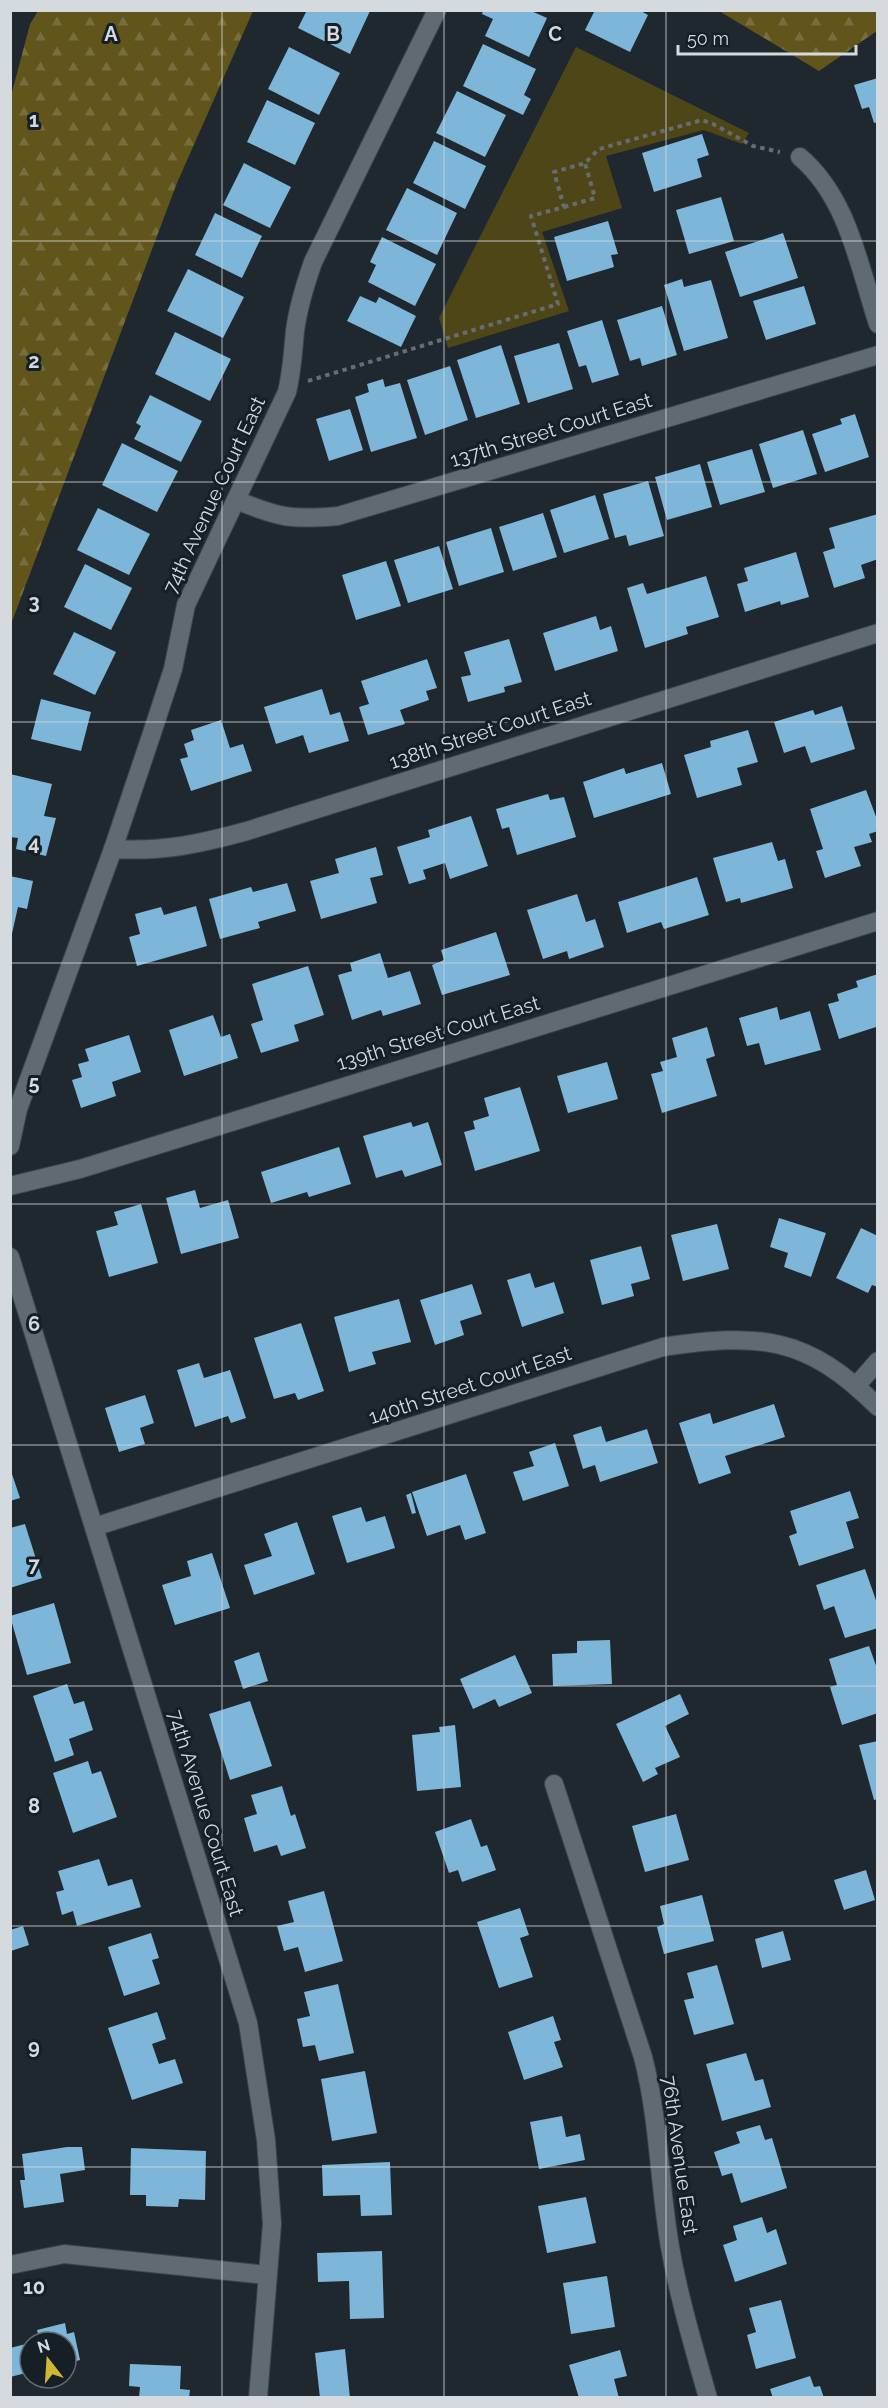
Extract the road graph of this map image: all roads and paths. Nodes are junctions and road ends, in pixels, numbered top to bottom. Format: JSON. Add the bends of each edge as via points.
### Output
{"nodes":[{"id":1,"x":437,"y":10,"type":"edge"},
{"id":2,"x":800,"y":157,"type":"joint"},
{"id":3,"x":585,"y":163,"type":"junction"},
{"id":4,"x":564,"y":207,"type":"junction"},
{"id":5,"x":878,"y":324,"type":"edge"},
{"id":6,"x":878,"y":355,"type":"edge"},
{"id":7,"x":288,"y":388,"type":"junction"},
{"id":8,"x":236,"y":500,"type":"junction"},
{"id":9,"x":878,"y":633,"type":"edge"},
{"id":10,"x":113,"y":849,"type":"junction"},
{"id":11,"x":878,"y":921,"type":"edge"},
{"id":12,"x":10,"y":1146,"type":"edge"},
{"id":13,"x":10,"y":1186,"type":"edge"},
{"id":14,"x":10,"y":1257,"type":"edge"},
{"id":15,"x":878,"y":1361,"type":"edge"},
{"id":16,"x":856,"y":1386,"type":"junction"},
{"id":17,"x":878,"y":1407,"type":"edge"},
{"id":18,"x":94,"y":1527,"type":"junction"},
{"id":19,"x":554,"y":1784,"type":"dead end"},
{"id":20,"x":10,"y":2265,"type":"edge"},
{"id":21,"x":267,"y":2275,"type":"junction"},
{"id":22,"x":258,"y":2397,"type":"edge"},
{"id":23,"x":708,"y":2397,"type":"edge"}],
"edges":[{"from":1,"to":7,"type":"street","name":"74th Avenue Court East","via":[[313,262],[295,330]]},
{"from":2,"to":3,"type":"path","via":[[753,146],[702,120],[599,149]]},
{"from":2,"to":5,"type":"street","via":[[818,172],[838,202]]},
{"from":3,"to":4,"type":"path","via":[[554,172]]},
{"from":3,"to":4,"type":"path","via":[[595,198]]},
{"from":4,"to":7,"type":"path","via":[[531,216],[558,304]]},
{"from":6,"to":8,"type":"street","name":"137th Street Court East","via":[[338,516],[290,519]]},
{"from":7,"to":8,"type":"street","name":"74th Avenue Court East"},
{"from":8,"to":10,"type":"street","name":"74th Avenue Court East","via":[[186,605],[173,669]]},
{"from":9,"to":10,"type":"street","name":"138th Street Court East","via":[[236,834],[165,850]]},
{"from":10,"to":12,"type":"street","name":"74th Avenue Court East","via":[[18,1109]]},
{"from":11,"to":13,"type":"street","name":"139th Street Court East","via":[[92,1165]]},
{"from":14,"to":18,"type":"street","name":"74th Avenue Court East"},
{"from":15,"to":16,"type":"street"},
{"from":16,"to":17,"type":"street","name":"140th Street Court East"},
{"from":16,"to":18,"type":"street","name":"140th Street Court East","via":[[813,1356],[753,1339],[663,1347]]},
{"from":18,"to":21,"type":"street","name":"74th Avenue Court East","via":[[248,2023],[270,2184],[272,2224]]},
{"from":19,"to":23,"type":"street","name":"76th Avenue East","via":[[652,2093],[670,2247]]},
{"from":20,"to":21,"type":"street","via":[[64,2254]]},
{"from":21,"to":22,"type":"street","name":"74th Avenue Court East"}]}
